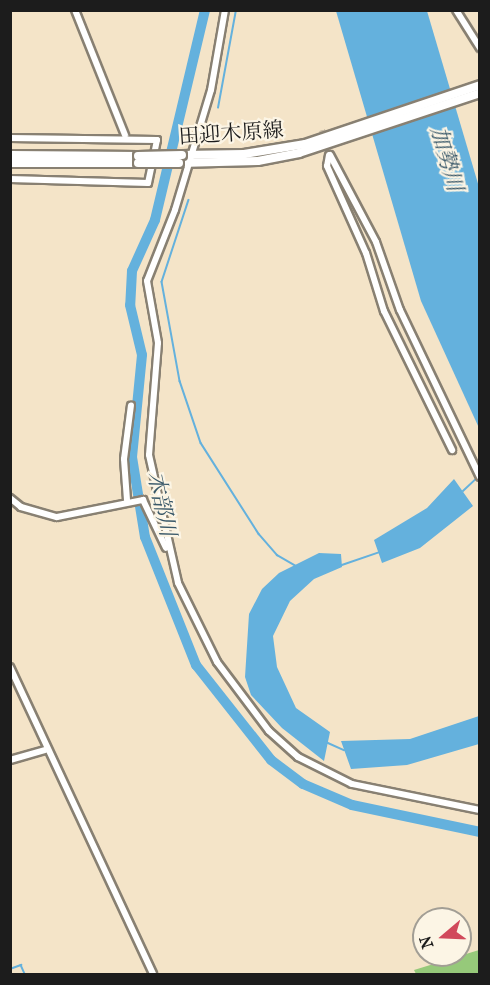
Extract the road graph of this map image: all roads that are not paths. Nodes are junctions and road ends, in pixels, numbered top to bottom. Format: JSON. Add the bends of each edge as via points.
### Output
{"nodes":[{"id":1,"x":75,"y":10,"type":"edge"},
{"id":2,"x":225,"y":10,"type":"edge"},
{"id":3,"x":456,"y":10,"type":"edge"},
{"id":4,"x":480,"y":48,"type":"edge"},
{"id":5,"x":479,"y":89,"type":"edge"},
{"id":6,"x":125,"y":135,"type":"junction"},
{"id":7,"x":10,"y":138,"type":"edge"},
{"id":8,"x":10,"y":155,"type":"edge"},
{"id":9,"x":138,"y":159,"type":"junction"},
{"id":10,"x":191,"y":159,"type":"junction"},
{"id":11,"x":10,"y":162,"type":"edge"},
{"id":12,"x":10,"y":179,"type":"edge"},
{"id":13,"x":131,"y":405,"type":"dead end"},
{"id":14,"x":452,"y":450,"type":"dead end"},
{"id":15,"x":480,"y":477,"type":"edge"},
{"id":16,"x":10,"y":498,"type":"edge"},
{"id":17,"x":129,"y":500,"type":"junction"},
{"id":18,"x":170,"y":557,"type":"junction"},
{"id":19,"x":10,"y":667,"type":"edge"},
{"id":20,"x":45,"y":750,"type":"junction"},
{"id":21,"x":10,"y":760,"type":"edge"},
{"id":22,"x":480,"y":810,"type":"edge"},
{"id":23,"x":153,"y":975,"type":"edge"}],
"edges":[{"from":1,"to":6,"type":"street"},
{"from":2,"to":10,"type":"street","via":[[219,56]]},
{"from":3,"to":4,"type":"street"},
{"from":5,"to":10,"type":"main road","name":"田迎木原線","via":[[361,130],[272,150]]},
{"from":6,"to":7,"type":"street"},
{"from":6,"to":12,"type":"street","via":[[157,140],[148,183]]},
{"from":8,"to":9,"type":"main road","name":"田迎木原線"},
{"from":9,"to":10,"type":"main road","name":"田迎木原線","bridge":true},
{"from":9,"to":11,"type":"main road","name":"田迎木原線"},
{"from":10,"to":18,"type":"street","via":[[147,281],[158,343],[149,455]]},
{"from":13,"to":17,"type":"street","via":[[124,459]]},
{"from":14,"to":15,"type":"street","via":[[384,311],[366,253],[327,166],[330,155],[376,242],[400,310]]},
{"from":16,"to":17,"type":"street","via":[[21,507],[57,517]]},
{"from":17,"to":18,"type":"street","via":[[143,500]]},
{"from":18,"to":22,"type":"street","via":[[217,662],[286,747],[352,784]]},
{"from":19,"to":20,"type":"street"},
{"from":20,"to":21,"type":"street"},
{"from":20,"to":23,"type":"street"}]}
